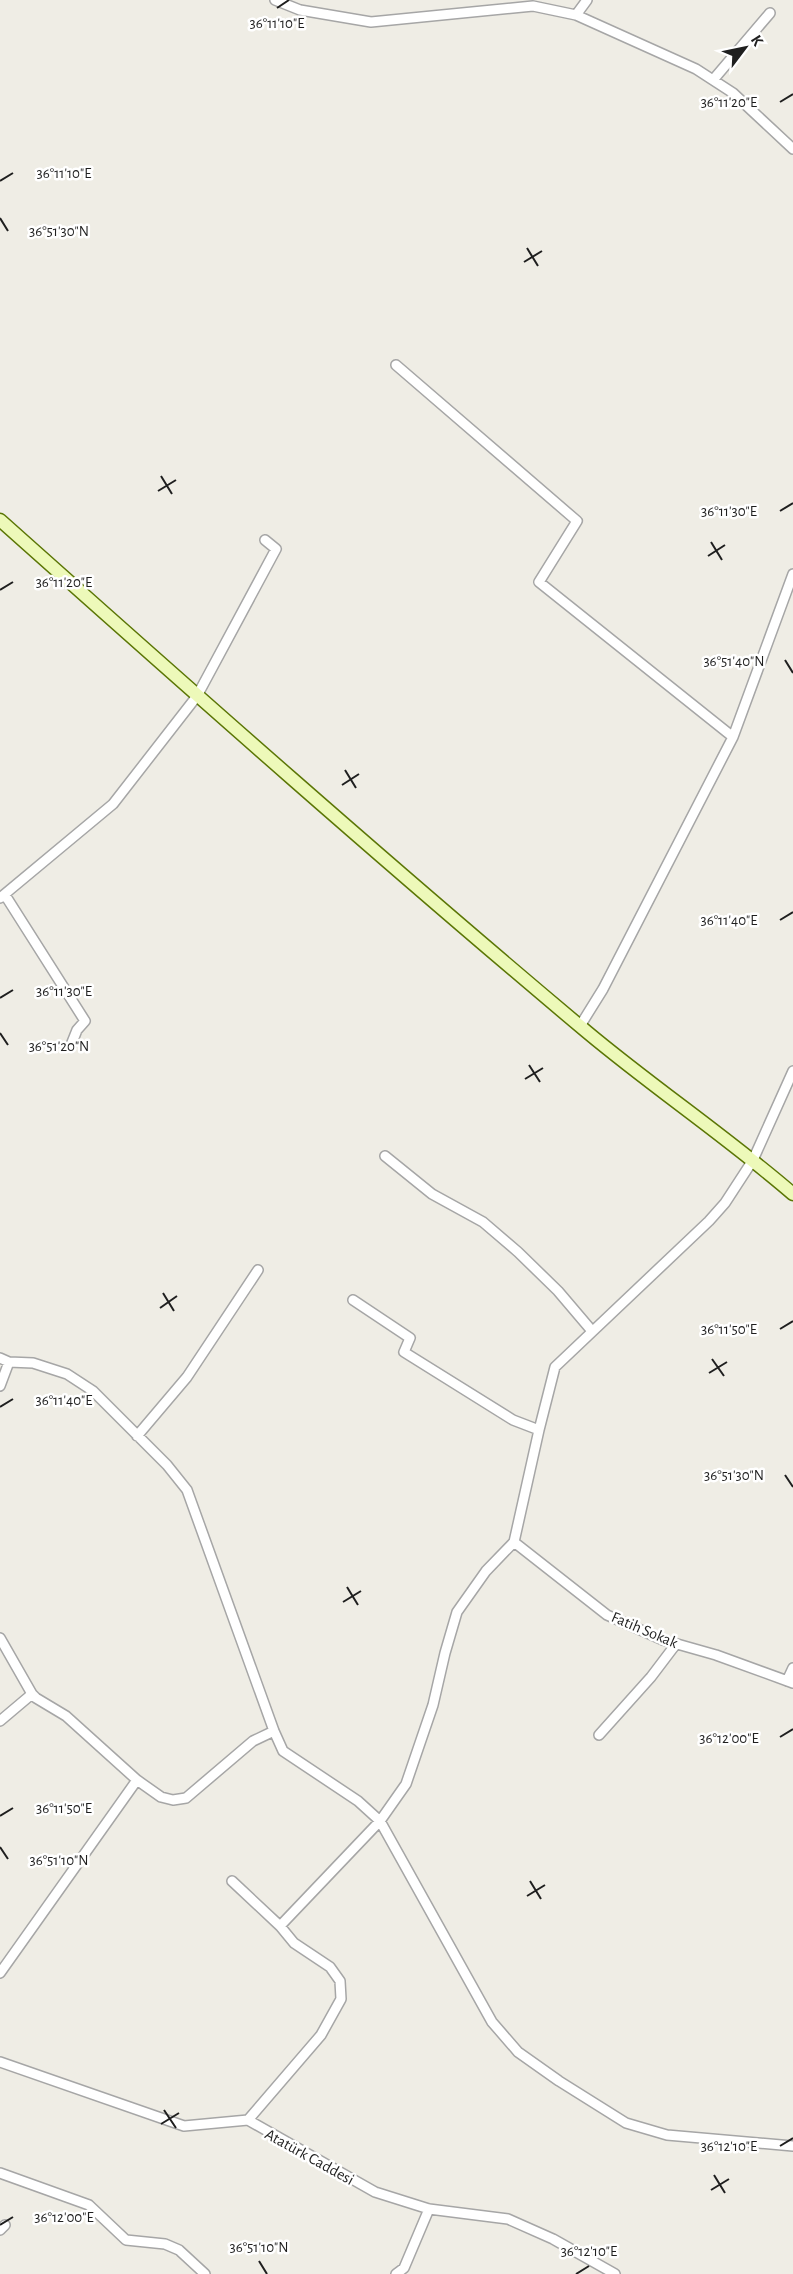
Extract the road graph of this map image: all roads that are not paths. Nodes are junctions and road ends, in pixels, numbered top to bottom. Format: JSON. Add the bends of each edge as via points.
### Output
{"nodes":[{"id":1,"x":276,"y":0,"type":"edge"},
{"id":2,"x":304,"y":0,"type":"edge"},
{"id":3,"x":587,"y":0,"type":"edge"},
{"id":4,"x":300,"y":10,"type":"junction"},
{"id":5,"x":770,"y":13,"type":"dead end"},
{"id":6,"x":576,"y":15,"type":"junction"},
{"id":7,"x":714,"y":81,"type":"junction"},
{"id":8,"x":793,"y":149,"type":"edge"},
{"id":9,"x":396,"y":365,"type":"dead end"},
{"id":10,"x":0,"y":520,"type":"edge"},
{"id":11,"x":265,"y":540,"type":"dead end"},
{"id":12,"x":793,"y":574,"type":"edge"},
{"id":13,"x":197,"y":696,"type":"junction"},
{"id":14,"x":733,"y":737,"type":"junction"},
{"id":15,"x":3,"y":896,"type":"edge"},
{"id":16,"x":580,"y":1026,"type":"junction"},
{"id":17,"x":71,"y":1045,"type":"dead end"},
{"id":18,"x":793,"y":1071,"type":"edge"},
{"id":19,"x":385,"y":1156,"type":"dead end"},
{"id":20,"x":753,"y":1160,"type":"junction"},
{"id":21,"x":793,"y":1194,"type":"edge"},
{"id":22,"x":258,"y":1269,"type":"dead end"},
{"id":23,"x":353,"y":1300,"type":"dead end"},
{"id":24,"x":592,"y":1331,"type":"junction"},
{"id":25,"x":5,"y":1360,"type":"edge"},
{"id":26,"x":0,"y":1386,"type":"edge"},
{"id":27,"x":538,"y":1430,"type":"junction"},
{"id":28,"x":137,"y":1436,"type":"junction"},
{"id":29,"x":514,"y":1542,"type":"junction"},
{"id":30,"x":0,"y":1638,"type":"edge"},
{"id":31,"x":676,"y":1644,"type":"junction"},
{"id":32,"x":793,"y":1668,"type":"edge"},
{"id":33,"x":790,"y":1682,"type":"edge"},
{"id":34,"x":32,"y":1694,"type":"junction"},
{"id":35,"x":0,"y":1721,"type":"edge"},
{"id":36,"x":274,"y":1731,"type":"junction"},
{"id":37,"x":598,"y":1735,"type":"dead end"},
{"id":38,"x":137,"y":1779,"type":"junction"},
{"id":39,"x":380,"y":1821,"type":"junction"},
{"id":40,"x":232,"y":1881,"type":"dead end"},
{"id":41,"x":280,"y":1926,"type":"junction"},
{"id":42,"x":0,"y":1973,"type":"edge"},
{"id":43,"x":0,"y":2062,"type":"edge"},
{"id":44,"x":248,"y":2120,"type":"junction"},
{"id":45,"x":793,"y":2146,"type":"edge"},
{"id":46,"x":0,"y":2173,"type":"edge"},
{"id":47,"x":429,"y":2209,"type":"junction"},
{"id":48,"x":404,"y":2272,"type":"edge"},
{"id":49,"x":205,"y":2274,"type":"edge"},
{"id":50,"x":615,"y":2274,"type":"edge"}],
"edges":[{"from":1,"to":4,"type":"street"},
{"from":2,"to":4,"type":"street"},
{"from":3,"to":6,"type":"street"},
{"from":4,"to":6,"type":"street","via":[[371,22],[533,6]]},
{"from":5,"to":7,"type":"street"},
{"from":6,"to":7,"type":"street","via":[[696,69]]},
{"from":7,"to":8,"type":"street","via":[[733,93]]},
{"from":9,"to":14,"type":"street","via":[[577,521],[539,582]]},
{"from":10,"to":13,"type":"street"},
{"from":11,"to":13,"type":"street","via":[[276,549]]},
{"from":12,"to":14,"type":"street"},
{"from":13,"to":15,"type":"street","via":[[113,804]]},
{"from":13,"to":16,"type":"street"},
{"from":14,"to":16,"type":"street","via":[[603,989]]},
{"from":15,"to":17,"type":"street","via":[[85,1021]]},
{"from":16,"to":20,"type":"street"},
{"from":18,"to":20,"type":"street"},
{"from":19,"to":24,"type":"street","via":[[432,1194],[483,1222],[558,1291]]},
{"from":20,"to":21,"type":"street"},
{"from":20,"to":24,"type":"street","via":[[710,1221]]},
{"from":22,"to":28,"type":"street","via":[[187,1377]]},
{"from":23,"to":27,"type":"street","via":[[410,1338],[404,1352],[513,1420]]},
{"from":24,"to":27,"type":"street","via":[[555,1367]]},
{"from":25,"to":26,"type":"street"},
{"from":25,"to":28,"type":"street","via":[[33,1363],[67,1374],[93,1391]]},
{"from":27,"to":29,"type":"street"},
{"from":28,"to":36,"type":"street","via":[[187,1490]]},
{"from":29,"to":31,"type":"street","name":"Fatih Sokak","via":[[607,1615]]},
{"from":29,"to":39,"type":"street","via":[[486,1571],[457,1612],[433,1705],[406,1784]]},
{"from":30,"to":34,"type":"street"},
{"from":31,"to":33,"type":"street","name":"Fatih Sokak"},
{"from":31,"to":37,"type":"street"},
{"from":32,"to":33,"type":"street"},
{"from":34,"to":35,"type":"street"},
{"from":34,"to":38,"type":"street","via":[[66,1716]]},
{"from":36,"to":38,"type":"street","via":[[254,1741],[186,1798],[161,1797]]},
{"from":36,"to":39,"type":"street","via":[[283,1751],[358,1801]]},
{"from":38,"to":42,"type":"street"},
{"from":39,"to":41,"type":"street"},
{"from":39,"to":45,"type":"street","via":[[492,2022],[518,2052],[626,2123],[666,2134]]},
{"from":40,"to":41,"type":"street"},
{"from":41,"to":44,"type":"street","via":[[294,1943],[330,1967],[340,1980],[341,1999],[321,2035]]},
{"from":43,"to":44,"type":"street","name":"Atatürk Caddesi","via":[[184,2126]]},
{"from":44,"to":47,"type":"street","name":"Atatürk Caddesi","via":[[375,2192]]},
{"from":46,"to":49,"type":"street","via":[[89,2205],[126,2240],[165,2244],[179,2250]]},
{"from":47,"to":48,"type":"street"},
{"from":47,"to":50,"type":"street","name":"Atatürk Caddesi","via":[[508,2219]]}]}
